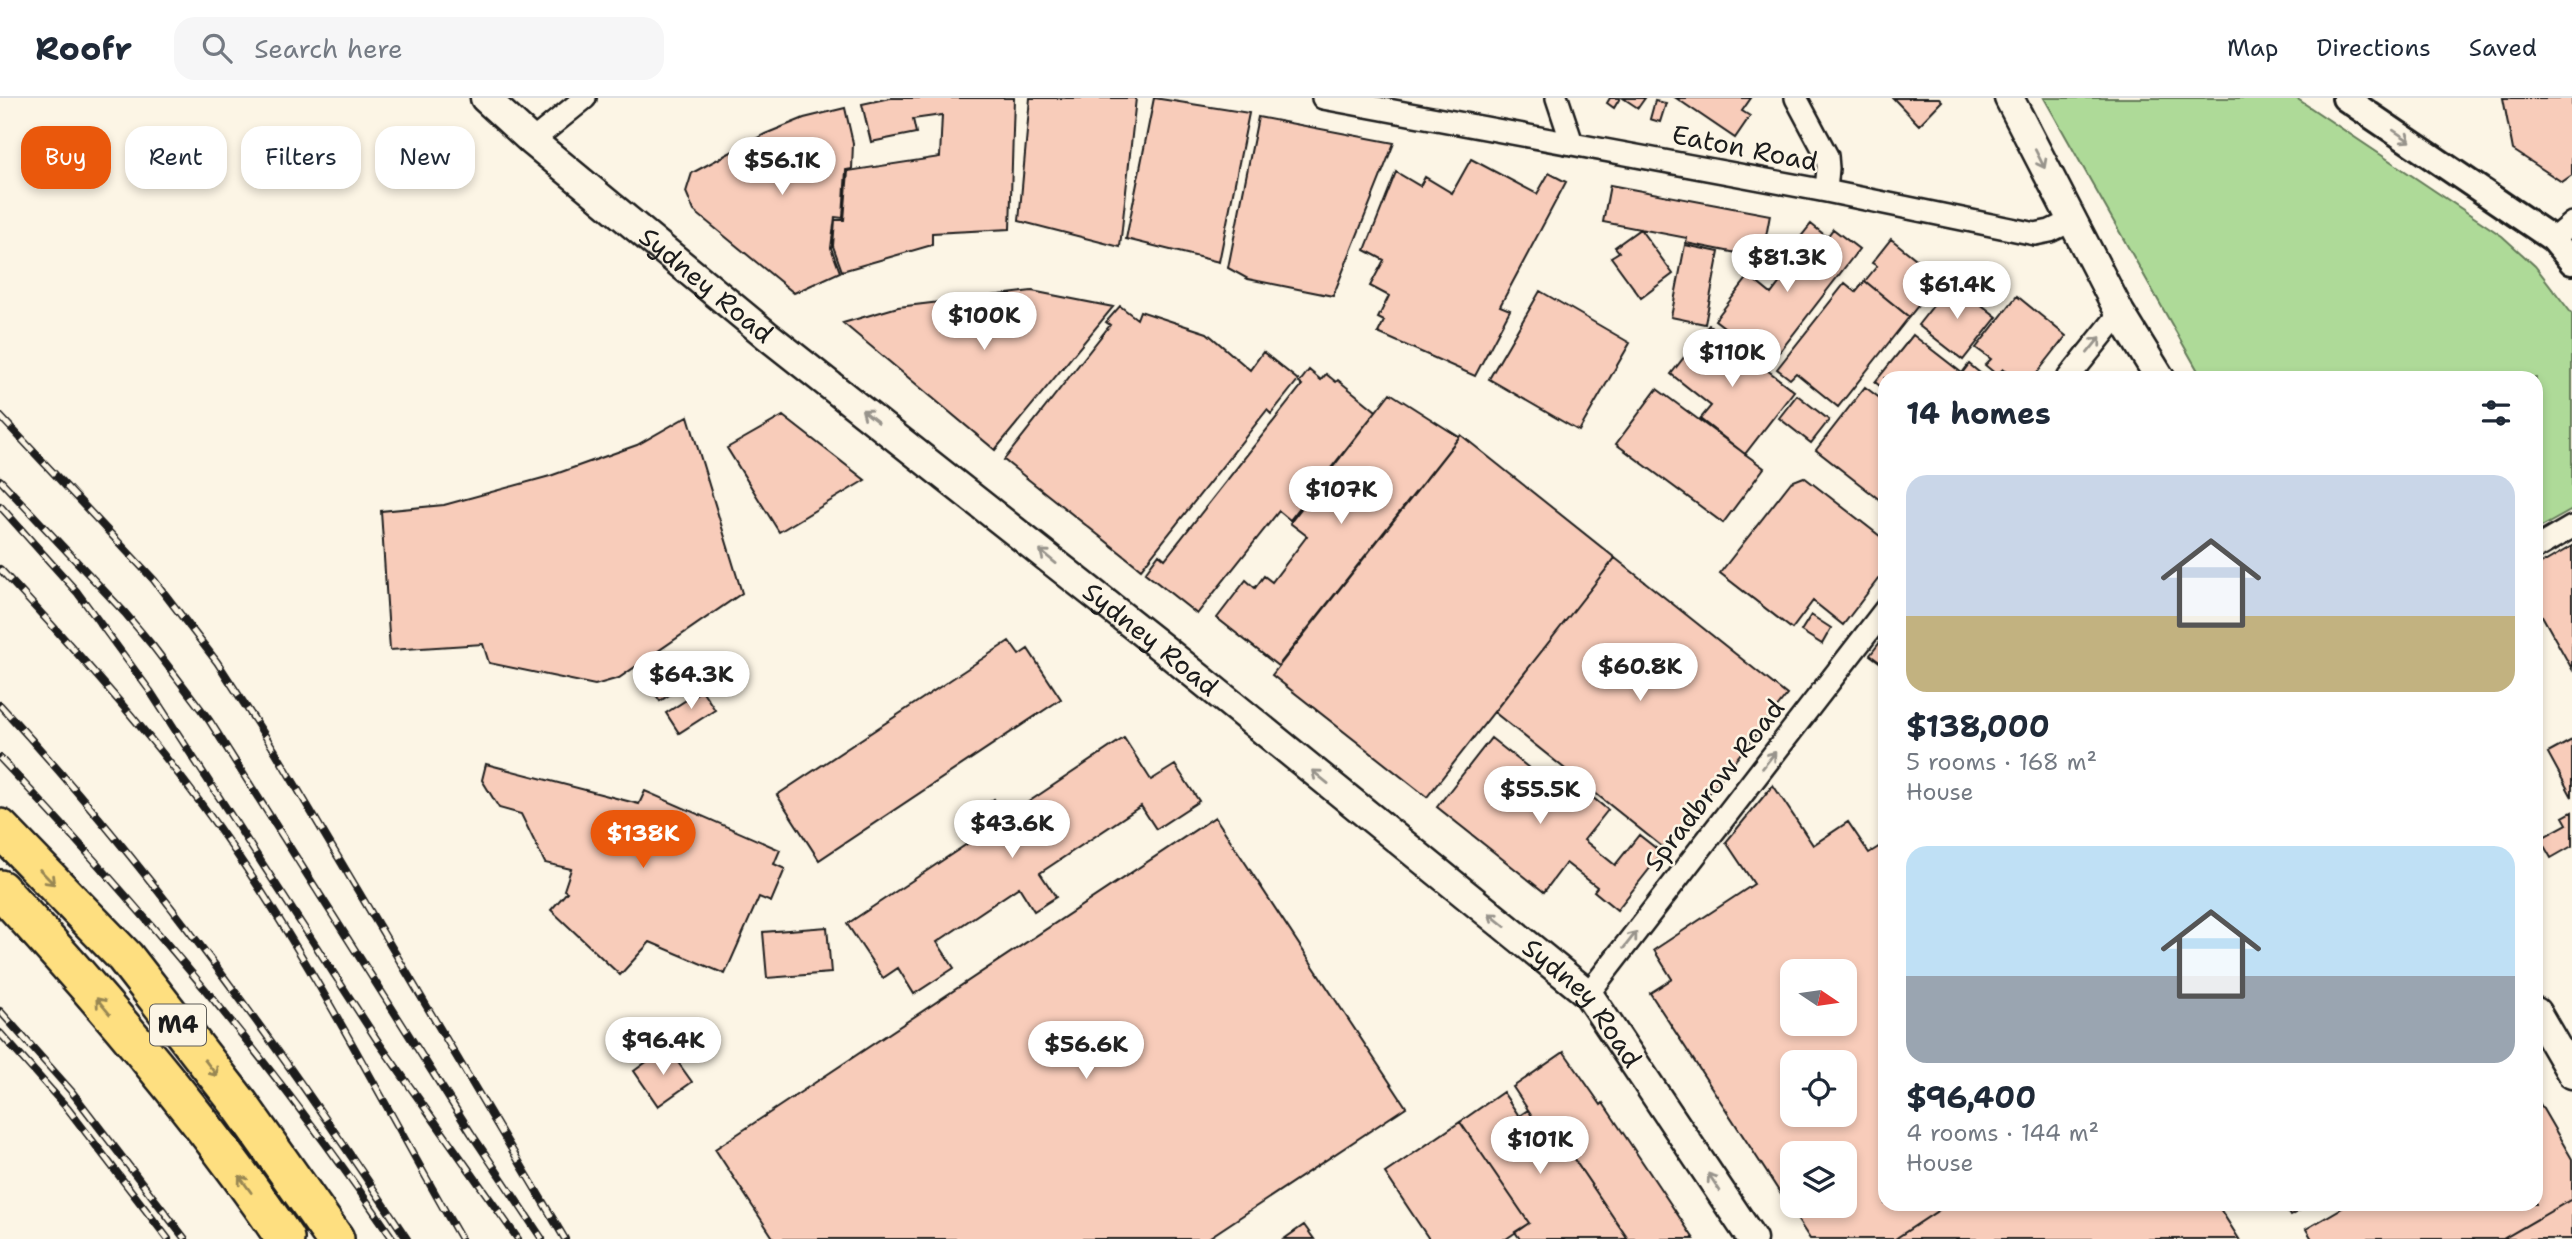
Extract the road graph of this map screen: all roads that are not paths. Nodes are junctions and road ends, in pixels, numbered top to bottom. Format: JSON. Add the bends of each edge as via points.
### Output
{"nodes":[{"id":1,"x":485,"y":98,"type":"edge"},
{"id":2,"x":585,"y":98,"type":"edge"},
{"id":3,"x":1322,"y":98,"type":"edge"},
{"id":4,"x":1557,"y":98,"type":"edge"},
{"id":5,"x":1796,"y":98,"type":"edge"},
{"id":6,"x":2009,"y":98,"type":"edge"},
{"id":7,"x":2345,"y":98,"type":"edge"},
{"id":8,"x":532,"y":141,"type":"junction"},
{"id":9,"x":1572,"y":144,"type":"junction"},
{"id":10,"x":1826,"y":191,"type":"junction"},
{"id":11,"x":2071,"y":221,"type":"junction"},
{"id":12,"x":2572,"y":223,"type":"edge"},
{"id":13,"x":2553,"y":239,"type":"junction"},
{"id":14,"x":2572,"y":262,"type":"edge"},
{"id":15,"x":2120,"y":313,"type":"junction"},
{"id":16,"x":2074,"y":371,"type":"edge"},
{"id":17,"x":2156,"y":371,"type":"edge"},
{"id":18,"x":2572,"y":527,"type":"edge"},
{"id":19,"x":2543,"y":544,"type":"edge"},
{"id":20,"x":1878,"y":619,"type":"edge"},
{"id":21,"x":0,"y":828,"type":"edge"},
{"id":22,"x":0,"y":889,"type":"edge"},
{"id":23,"x":1588,"y":994,"type":"junction"},
{"id":24,"x":2543,"y":1024,"type":"edge"},
{"id":25,"x":2572,"y":1074,"type":"edge"},
{"id":26,"x":285,"y":1239,"type":"edge"},
{"id":27,"x":335,"y":1239,"type":"edge"},
{"id":28,"x":1752,"y":1239,"type":"edge"}],
"edges":[{"from":1,"to":8,"type":"main road","name":"Sydney Road"},
{"from":2,"to":8,"type":"street"},
{"from":3,"to":9,"type":"street","name":"Eaton Road"},
{"from":4,"to":9,"type":"street"},
{"from":5,"to":10,"type":"street","via":[[1827,156]]},
{"from":6,"to":11,"type":"main road","one_way":true},
{"from":7,"to":13,"type":"street","one_way":true},
{"from":23,"to":8,"type":"main road","name":"Sydney Road","one_way":true,"via":[[769,337]]},
{"from":9,"to":10,"type":"street","name":"Eaton Road"},
{"from":10,"to":11,"type":"street","name":"Eaton Road","via":[[2035,234]]},
{"from":11,"to":15,"type":"main road"},
{"from":12,"to":13,"type":"street"},
{"from":13,"to":14,"type":"street"},
{"from":16,"to":15,"type":"street","one_way":true},
{"from":15,"to":17,"type":"main road"},
{"from":18,"to":19,"type":"street"},
{"from":23,"to":20,"type":"street","name":"Spradbrow Road","one_way":true},
{"from":21,"to":27,"type":"highway","number":"M4","one_way":true,"via":[[125,957],[240,1104]]},
{"from":26,"to":22,"type":"highway","number":"M4","one_way":true,"via":[[145,1055]]},
{"from":28,"to":23,"type":"main road","name":"Sydney Road","one_way":true},
{"from":24,"to":25,"type":"main road"}]}
